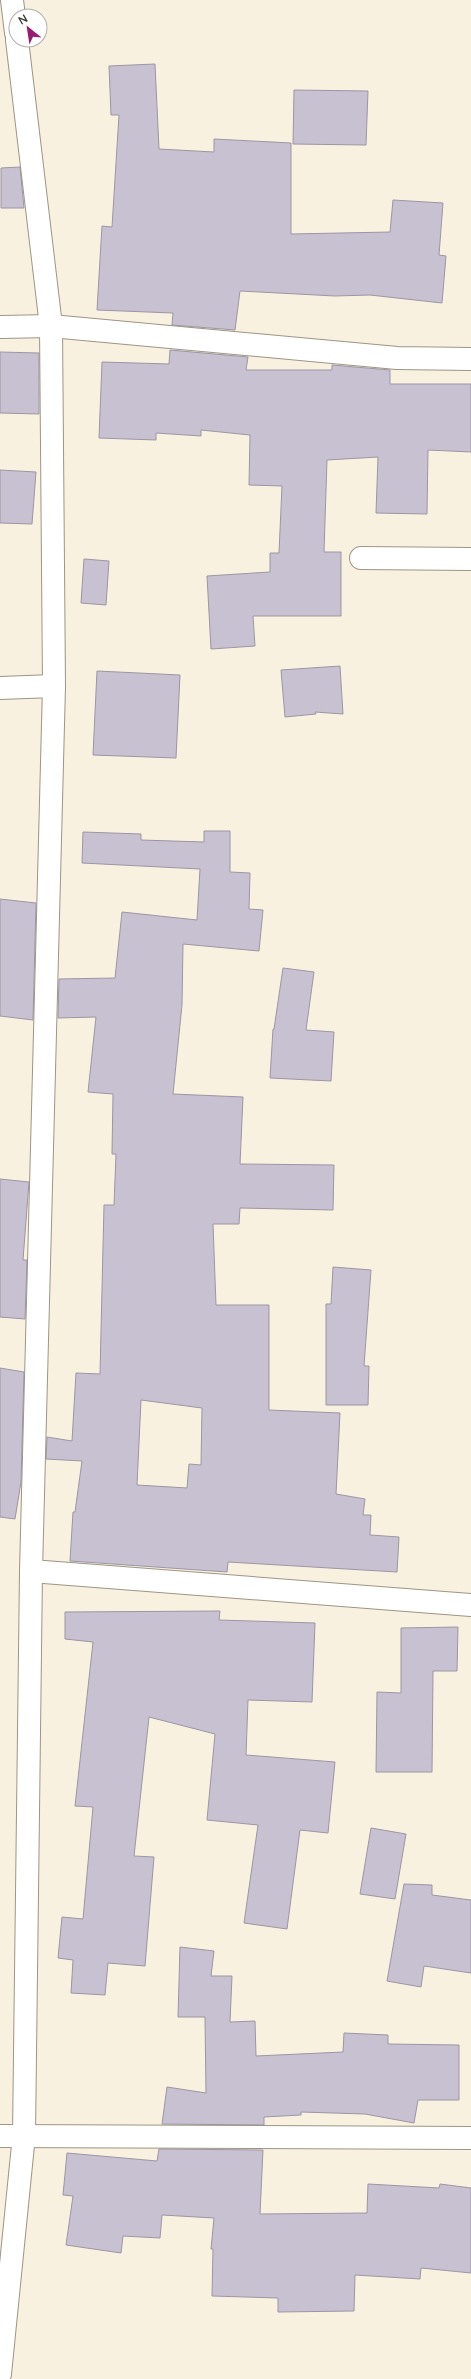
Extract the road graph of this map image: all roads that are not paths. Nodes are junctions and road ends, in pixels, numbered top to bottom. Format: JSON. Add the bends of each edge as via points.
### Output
{"nodes":[{"id":1,"x":18,"y":48,"type":"edge"},
{"id":2,"x":51,"y":326,"type":"junction"},
{"id":3,"x":0,"y":327,"type":"edge"},
{"id":4,"x":471,"y":359,"type":"edge"},
{"id":5,"x":361,"y":558,"type":"dead end"},
{"id":6,"x":471,"y":559,"type":"edge"},
{"id":7,"x":54,"y":686,"type":"junction"},
{"id":8,"x":0,"y":688,"type":"edge"},
{"id":9,"x":31,"y":1571,"type":"junction"},
{"id":10,"x":471,"y":1605,"type":"edge"},
{"id":11,"x":24,"y":2135,"type":"junction"},
{"id":12,"x":0,"y":2136,"type":"edge"},
{"id":13,"x":471,"y":2138,"type":"edge"},
{"id":14,"x":0,"y":2374,"type":"edge"}],
"edges":[{"from":1,"to":2,"type":"street"},
{"from":2,"to":3,"type":"street"},
{"from":2,"to":4,"type":"street","via":[[396,358]]},
{"from":2,"to":7,"type":"street"},
{"from":5,"to":6,"type":"street"},
{"from":7,"to":8,"type":"street"},
{"from":7,"to":9,"type":"street"},
{"from":9,"to":10,"type":"street"},
{"from":9,"to":11,"type":"street"},
{"from":11,"to":12,"type":"street"},
{"from":11,"to":13,"type":"street"},
{"from":11,"to":14,"type":"street"}]}
